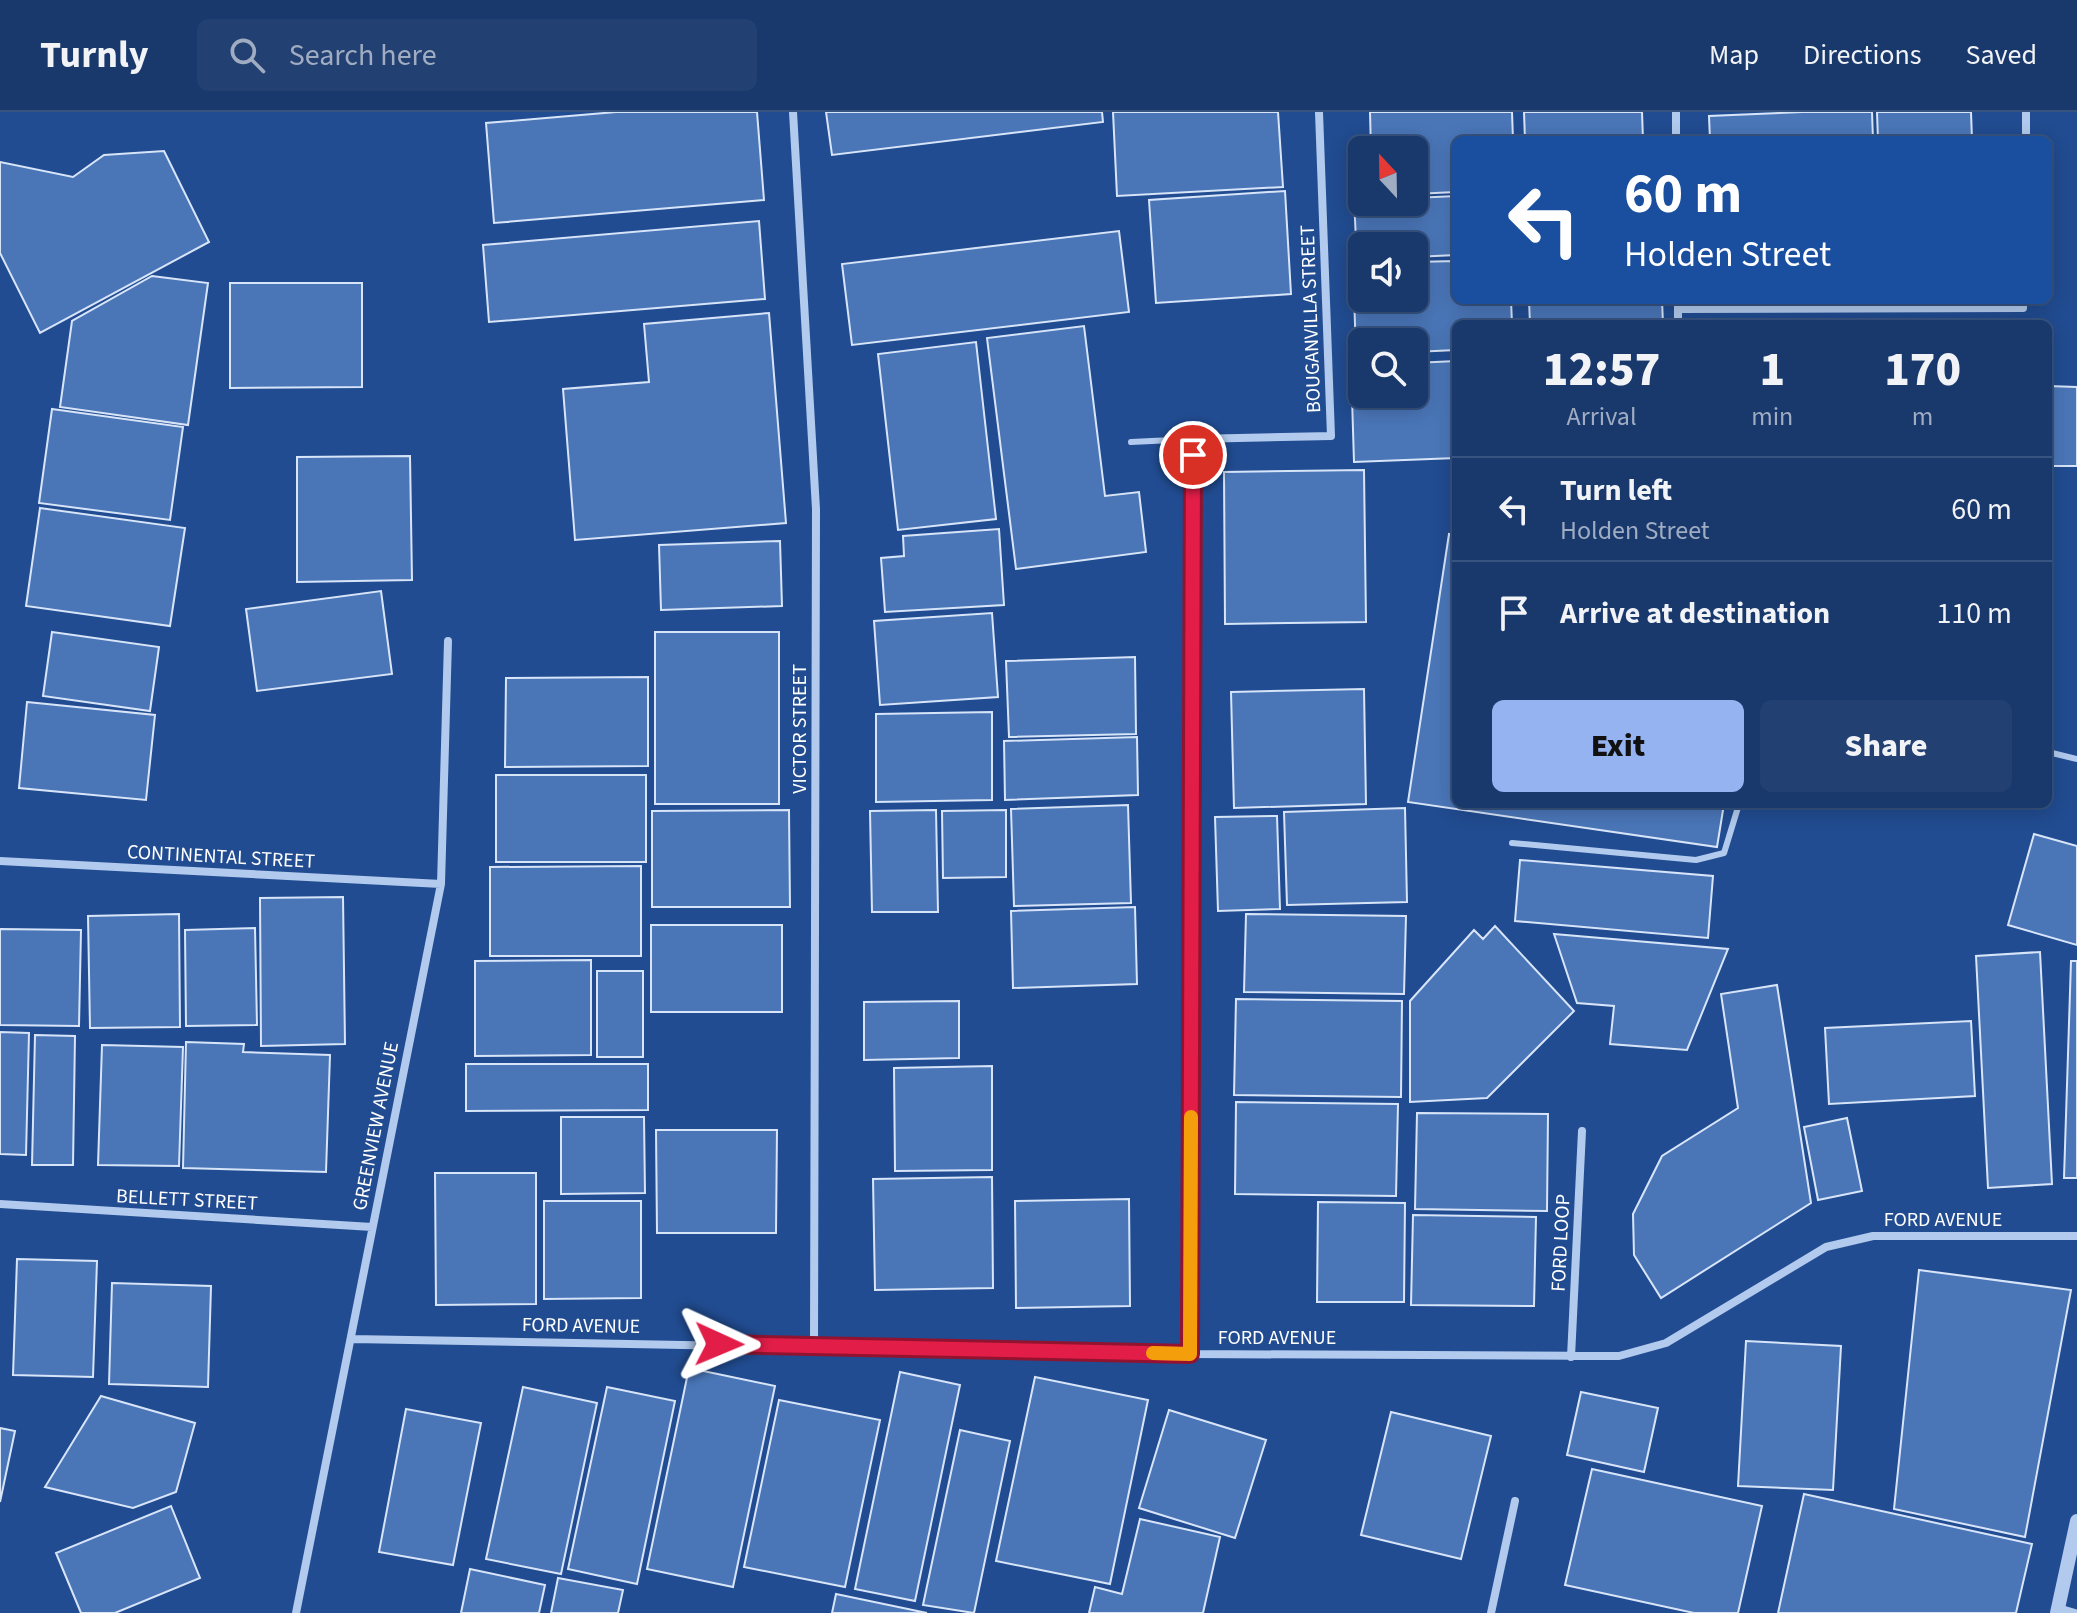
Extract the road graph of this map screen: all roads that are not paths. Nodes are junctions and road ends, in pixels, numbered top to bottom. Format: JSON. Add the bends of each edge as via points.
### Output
{"nodes":[{"id":1,"x":793,"y":112,"type":"edge"},
{"id":2,"x":1319,"y":112,"type":"edge"},
{"id":3,"x":1676,"y":112,"type":"edge"},
{"id":4,"x":2026,"y":112,"type":"edge"},
{"id":5,"x":1676,"y":136,"type":"edge"},
{"id":6,"x":2026,"y":136,"type":"edge"},
{"id":7,"x":2023,"y":304,"type":"edge"},
{"id":8,"x":1678,"y":305,"type":"edge"},
{"id":9,"x":1193,"y":439,"type":"junction"},
{"id":10,"x":1131,"y":442,"type":"dead end"},
{"id":11,"x":448,"y":641,"type":"dead end"},
{"id":12,"x":2052,"y":753,"type":"edge"},
{"id":13,"x":2077,"y":759,"type":"edge"},
{"id":14,"x":1738,"y":808,"type":"edge"},
{"id":15,"x":1512,"y":843,"type":"dead end"},
{"id":16,"x":0,"y":861,"type":"edge"},
{"id":17,"x":441,"y":884,"type":"junction"},
{"id":18,"x":1582,"y":1131,"type":"dead end"},
{"id":19,"x":0,"y":1204,"type":"edge"},
{"id":20,"x":372,"y":1227,"type":"junction"},
{"id":21,"x":2077,"y":1236,"type":"edge"},
{"id":22,"x":351,"y":1339,"type":"junction"},
{"id":23,"x":814,"y":1346,"type":"junction"},
{"id":24,"x":1190,"y":1354,"type":"junction"},
{"id":25,"x":1571,"y":1357,"type":"junction"},
{"id":26,"x":1515,"y":1501,"type":"dead end"},
{"id":27,"x":2077,"y":1521,"type":"edge"},
{"id":28,"x":2057,"y":1611,"type":"edge"},
{"id":29,"x":296,"y":1613,"type":"edge"},
{"id":30,"x":1491,"y":1613,"type":"edge"},
{"id":31,"x":2075,"y":1613,"type":"edge"}],
"edges":[{"from":1,"to":23,"type":"street","name":"VICTOR STREET","via":[[816,509]]},
{"from":2,"to":9,"type":"street","name":"BOUGANVILLA STREET","via":[[1331,436]]},
{"from":3,"to":5,"type":"street"},
{"from":4,"to":6,"type":"street"},
{"from":7,"to":8,"type":"street"},
{"from":9,"to":10,"type":"lane"},
{"from":9,"to":24,"type":"street"},
{"from":11,"to":17,"type":"street","name":"GREENVIEW AVENUE"},
{"from":12,"to":13,"type":"lane"},
{"from":14,"to":15,"type":"lane","via":[[1724,853],[1696,860]]},
{"from":16,"to":17,"type":"street","name":"CONTINENTAL STREET"},
{"from":17,"to":20,"type":"street","name":"GREENVIEW AVENUE"},
{"from":18,"to":25,"type":"street","name":"FORD LOOP"},
{"from":19,"to":20,"type":"street","name":"BELLETT STREET"},
{"from":20,"to":22,"type":"street","name":"GREENVIEW AVENUE"},
{"from":21,"to":25,"type":"street","name":"FORD AVENUE","via":[[1873,1236],[1826,1247],[1666,1343],[1619,1356]]},
{"from":22,"to":23,"type":"street","name":"FORD AVENUE"},
{"from":22,"to":29,"type":"street","name":"GREENVIEW AVENUE"},
{"from":23,"to":24,"type":"street","name":"FORD AVENUE"},
{"from":24,"to":25,"type":"street","name":"FORD AVENUE"},
{"from":26,"to":30,"type":"street"},
{"from":27,"to":28,"type":"street"},
{"from":28,"to":31,"type":"street"}]}
